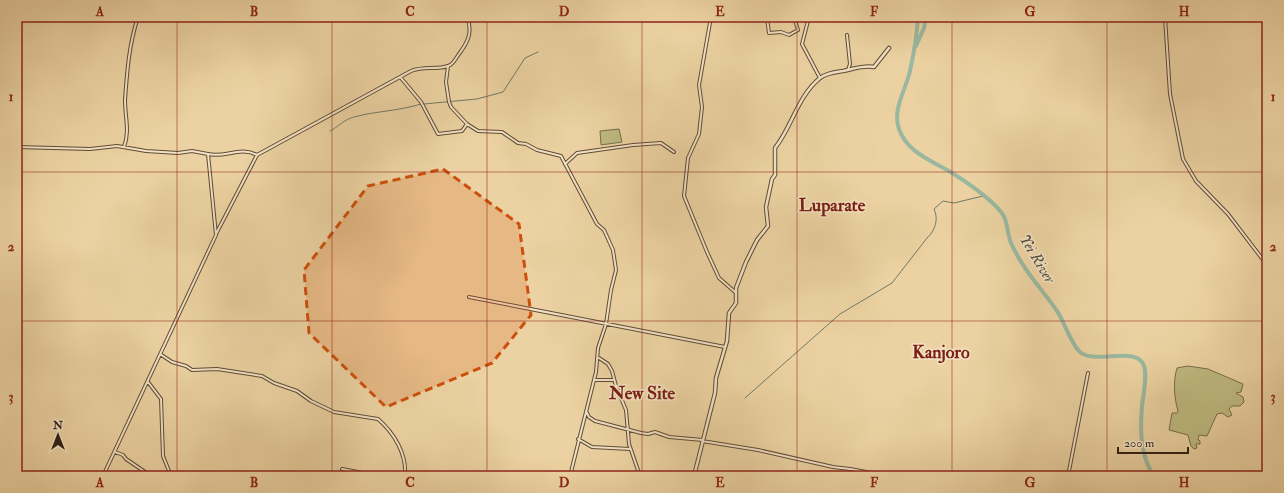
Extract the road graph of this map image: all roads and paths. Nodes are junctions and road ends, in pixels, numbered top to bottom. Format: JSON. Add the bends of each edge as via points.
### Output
{"nodes":[{"id":1,"x":138,"y":17,"type":"edge"},
{"id":2,"x":467,"y":17,"type":"edge"},
{"id":3,"x":712,"y":17,"type":"edge"},
{"id":4,"x":799,"y":17,"type":"edge"},
{"id":5,"x":809,"y":17,"type":"edge"},
{"id":6,"x":1165,"y":17,"type":"edge"},
{"id":7,"x":767,"y":18,"type":"dead end"},
{"id":8,"x":847,"y":35,"type":"dead end"},
{"id":9,"x":889,"y":48,"type":"dead end"},
{"id":10,"x":448,"y":66,"type":"junction"},
{"id":11,"x":848,"y":70,"type":"junction"},
{"id":12,"x":401,"y":78,"type":"junction"},
{"id":13,"x":820,"y":78,"type":"junction"},
{"id":14,"x":468,"y":124,"type":"junction"},
{"id":15,"x":17,"y":147,"type":"edge"},
{"id":16,"x":124,"y":147,"type":"junction"},
{"id":17,"x":674,"y":152,"type":"dead end"},
{"id":18,"x":208,"y":154,"type":"junction"},
{"id":19,"x":257,"y":155,"type":"junction"},
{"id":20,"x":565,"y":164,"type":"junction"},
{"id":21,"x":216,"y":235,"type":"junction"},
{"id":22,"x":1267,"y":265,"type":"edge"},
{"id":23,"x":735,"y":292,"type":"junction"},
{"id":24,"x":469,"y":297,"type":"dead end"},
{"id":25,"x":606,"y":324,"type":"junction"},
{"id":26,"x":725,"y":347,"type":"junction"},
{"id":27,"x":160,"y":354,"type":"junction"},
{"id":28,"x":599,"y":358,"type":"junction"},
{"id":29,"x":1088,"y":373,"type":"dead end"},
{"id":30,"x":594,"y":380,"type":"junction"},
{"id":31,"x":614,"y":380,"type":"junction"},
{"id":32,"x":148,"y":382,"type":"junction"},
{"id":33,"x":17,"y":403,"type":"edge"},
{"id":34,"x":20,"y":403,"type":"dead end"},
{"id":35,"x":586,"y":411,"type":"junction"},
{"id":36,"x":629,"y":428,"type":"junction"},
{"id":37,"x":578,"y":439,"type":"junction"},
{"id":38,"x":702,"y":441,"type":"junction"},
{"id":39,"x":630,"y":449,"type":"junction"},
{"id":40,"x":115,"y":452,"type":"junction"},
{"id":41,"x":342,"y":469,"type":"dead end"},
{"id":42,"x":103,"y":476,"type":"edge"},
{"id":43,"x":151,"y":476,"type":"edge"},
{"id":44,"x":171,"y":476,"type":"edge"},
{"id":45,"x":379,"y":476,"type":"edge"},
{"id":46,"x":405,"y":476,"type":"edge"},
{"id":47,"x":570,"y":476,"type":"edge"},
{"id":48,"x":640,"y":476,"type":"edge"},
{"id":49,"x":694,"y":476,"type":"edge"},
{"id":50,"x":888,"y":476,"type":"edge"},
{"id":51,"x":1068,"y":476,"type":"edge"}],
"edges":[{"from":1,"to":16,"type":"street","via":[[129,51],[125,100],[128,131]]},
{"from":2,"to":10,"type":"street","via":[[470,28],[468,39],[454,62]]},
{"from":3,"to":23,"type":"street","via":[[699,85],[702,107],[699,134],[688,158],[684,196],[719,278]]},
{"from":4,"to":7,"type":"street","via":[[794,17],[798,30],[789,35],[781,32],[768,33]]},
{"from":5,"to":13,"type":"street","via":[[802,44]]},
{"from":6,"to":22,"type":"street","via":[[1170,94],[1183,159],[1196,181],[1228,214]]},
{"from":8,"to":11,"type":"street","via":[[850,64]]},
{"from":9,"to":11,"type":"street","via":[[874,67]]},
{"from":10,"to":12,"type":"street","via":[[419,68]]},
{"from":10,"to":14,"type":"street","via":[[446,82],[449,102]]},
{"from":11,"to":13,"type":"street"},
{"from":12,"to":14,"type":"street","via":[[421,102],[438,134],[462,131]]},
{"from":12,"to":19,"type":"street"},
{"from":13,"to":23,"type":"street","via":[[802,99],[783,139],[775,148],[775,175],[766,209],[768,226],[757,240],[746,262]]},
{"from":14,"to":20,"type":"street","via":[[478,131],[502,132],[518,143],[561,156]]},
{"from":15,"to":16,"type":"street"},
{"from":16,"to":18,"type":"street"},
{"from":17,"to":20,"type":"street","via":[[660,143],[633,144],[577,153]]},
{"from":18,"to":19,"type":"street","via":[[247,151]]},
{"from":18,"to":21,"type":"street"},
{"from":19,"to":21,"type":"street"},
{"from":20,"to":25,"type":"street","via":[[613,250],[616,270]]},
{"from":21,"to":27,"type":"street"},
{"from":23,"to":26,"type":"street","via":[[736,303],[729,313]]},
{"from":24,"to":25,"type":"street"},
{"from":25,"to":26,"type":"street"},
{"from":25,"to":28,"type":"street","via":[[598,348]]},
{"from":26,"to":38,"type":"street"},
{"from":27,"to":32,"type":"street"},
{"from":27,"to":46,"type":"street","via":[[192,370],[217,369],[262,376],[297,391],[334,412],[378,419],[397,440],[404,460]]},
{"from":28,"to":30,"type":"street"},
{"from":28,"to":31,"type":"street","via":[[610,367]]},
{"from":29,"to":51,"type":"street"},
{"from":30,"to":31,"type":"street"},
{"from":30,"to":35,"type":"street"},
{"from":31,"to":36,"type":"street","via":[[626,410]]},
{"from":32,"to":40,"type":"street"},
{"from":32,"to":44,"type":"street","via":[[161,399],[163,456]]},
{"from":33,"to":34,"type":"street"},
{"from":35,"to":36,"type":"street","via":[[595,421]]},
{"from":35,"to":37,"type":"street"},
{"from":36,"to":38,"type":"street","via":[[646,434],[655,432],[676,439]]},
{"from":36,"to":39,"type":"street"},
{"from":37,"to":39,"type":"street","via":[[592,447]]},
{"from":37,"to":47,"type":"street"},
{"from":38,"to":49,"type":"street"},
{"from":38,"to":50,"type":"street"},
{"from":39,"to":48,"type":"street"},
{"from":40,"to":42,"type":"street"},
{"from":40,"to":43,"type":"street"},
{"from":41,"to":45,"type":"street"}]}
